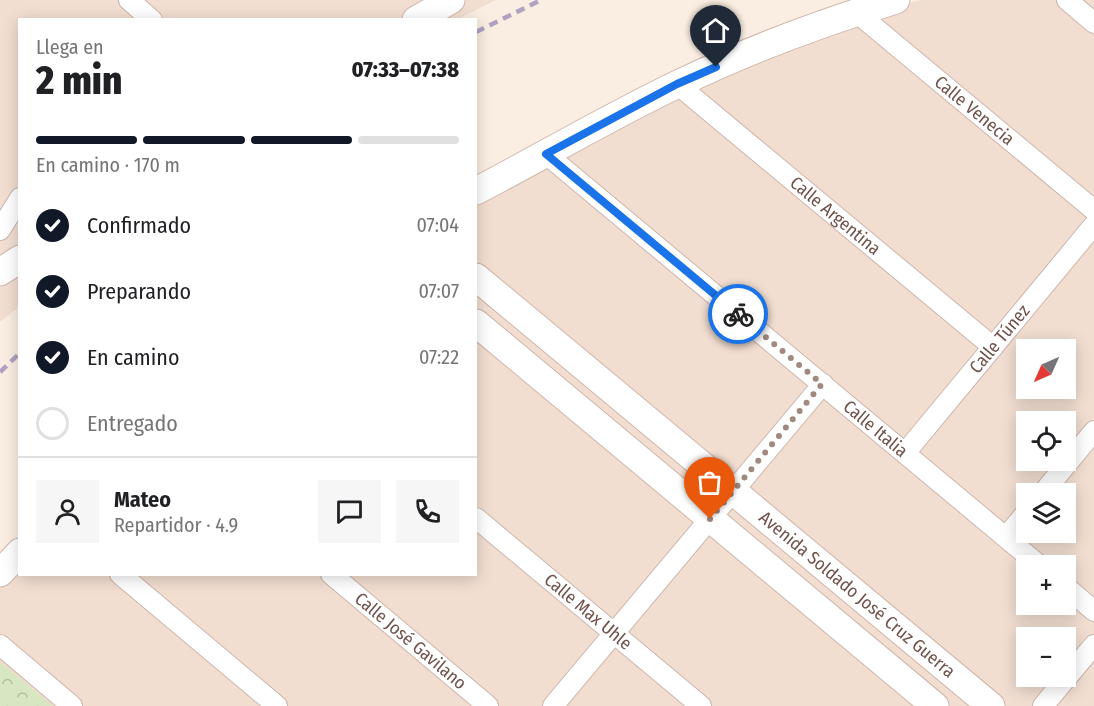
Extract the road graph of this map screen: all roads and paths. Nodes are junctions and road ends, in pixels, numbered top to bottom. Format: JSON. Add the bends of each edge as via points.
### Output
{"nodes":[{"id":1,"x":451,"y":0,"type":"edge"},
{"id":2,"x":896,"y":0,"type":"edge"},
{"id":3,"x":1067,"y":0,"type":"edge"},
{"id":4,"x":856,"y":12,"type":"junction"},
{"id":5,"x":420,"y":18,"type":"edge"},
{"id":6,"x":1094,"y":23,"type":"edge"},
{"id":7,"x":677,"y":84,"type":"junction"},
{"id":8,"x":546,"y":154,"type":"junction"},
{"id":9,"x":477,"y":190,"type":"edge"},
{"id":10,"x":18,"y":201,"type":"edge"},
{"id":11,"x":1094,"y":210,"type":"edge"},
{"id":12,"x":1094,"y":225,"type":"edge"},
{"id":13,"x":0,"y":230,"type":"edge"},
{"id":14,"x":18,"y":260,"type":"edge"},
{"id":15,"x":0,"y":272,"type":"edge"},
{"id":16,"x":477,"y":278,"type":"edge"},
{"id":17,"x":477,"y":324,"type":"edge"},
{"id":18,"x":993,"y":347,"type":"junction"},
{"id":19,"x":822,"y":384,"type":"junction"},
{"id":20,"x":1094,"y":431,"type":"edge"},
{"id":21,"x":905,"y":453,"type":"junction"},
{"id":22,"x":1051,"y":483,"type":"edge"},
{"id":23,"x":733,"y":491,"type":"junction"},
{"id":24,"x":477,"y":519,"type":"edge"},
{"id":25,"x":710,"y":519,"type":"junction"},
{"id":26,"x":1016,"y":525,"type":"edge"},
{"id":27,"x":1006,"y":537,"type":"junction"},
{"id":28,"x":18,"y":554,"type":"edge"},
{"id":29,"x":1027,"y":555,"type":"edge"},
{"id":30,"x":0,"y":573,"type":"edge"},
{"id":31,"x":122,"y":576,"type":"edge"},
{"id":32,"x":333,"y":576,"type":"edge"},
{"id":33,"x":1076,"y":595,"type":"edge"},
{"id":34,"x":1094,"y":611,"type":"edge"},
{"id":35,"x":614,"y":633,"type":"junction"},
{"id":36,"x":0,"y":645,"type":"edge"},
{"id":37,"x":1094,"y":645,"type":"edge"},
{"id":38,"x":72,"y":706,"type":"edge"},
{"id":39,"x":277,"y":706,"type":"edge"},
{"id":40,"x":488,"y":706,"type":"edge"},
{"id":41,"x":553,"y":706,"type":"edge"},
{"id":42,"x":700,"y":706,"type":"edge"},
{"id":43,"x":935,"y":706,"type":"edge"},
{"id":44,"x":991,"y":706,"type":"edge"},
{"id":45,"x":1043,"y":706,"type":"edge"}],
"edges":[{"from":1,"to":5,"type":"street"},
{"from":2,"to":4,"type":"street"},
{"from":3,"to":6,"type":"street"},
{"from":4,"to":7,"type":"street"},
{"from":4,"to":11,"type":"street","name":"Calle Venecia"},
{"from":7,"to":8,"type":"street"},
{"from":7,"to":18,"type":"street","name":"Calle Argentina"},
{"from":8,"to":9,"type":"street"},
{"from":8,"to":19,"type":"street","name":"Calle Italia"},
{"from":10,"to":13,"type":"street"},
{"from":12,"to":18,"type":"street","name":"Calle Túnez"},
{"from":14,"to":15,"type":"street"},
{"from":16,"to":23,"type":"street","name":"Avenida Soldado José Cruz Guerra"},
{"from":17,"to":25,"type":"street","name":"Avenida Soldado José Cruz Guerra"},
{"from":18,"to":21,"type":"street","name":"Calle Túnez"},
{"from":19,"to":21,"type":"street","name":"Calle Italia"},
{"from":19,"to":23,"type":"street"},
{"from":20,"to":22,"type":"street"},
{"from":21,"to":27,"type":"street","name":"Calle Italia"},
{"from":23,"to":25,"type":"street"},
{"from":23,"to":44,"type":"street","name":"Avenida Soldado José Cruz Guerra"},
{"from":24,"to":35,"type":"street","name":"Calle Max Uhle"},
{"from":25,"to":35,"type":"street"},
{"from":25,"to":43,"type":"street","name":"Avenida Soldado José Cruz Guerra"},
{"from":26,"to":27,"type":"street"},
{"from":27,"to":29,"type":"street","name":"Calle Italia"},
{"from":28,"to":30,"type":"street"},
{"from":31,"to":39,"type":"street"},
{"from":32,"to":40,"type":"street","name":"Calle José Gavilano"},
{"from":33,"to":34,"type":"street"},
{"from":35,"to":41,"type":"street"},
{"from":35,"to":42,"type":"street","name":"Calle Max Uhle"},
{"from":36,"to":38,"type":"street"},
{"from":37,"to":45,"type":"street"}]}
